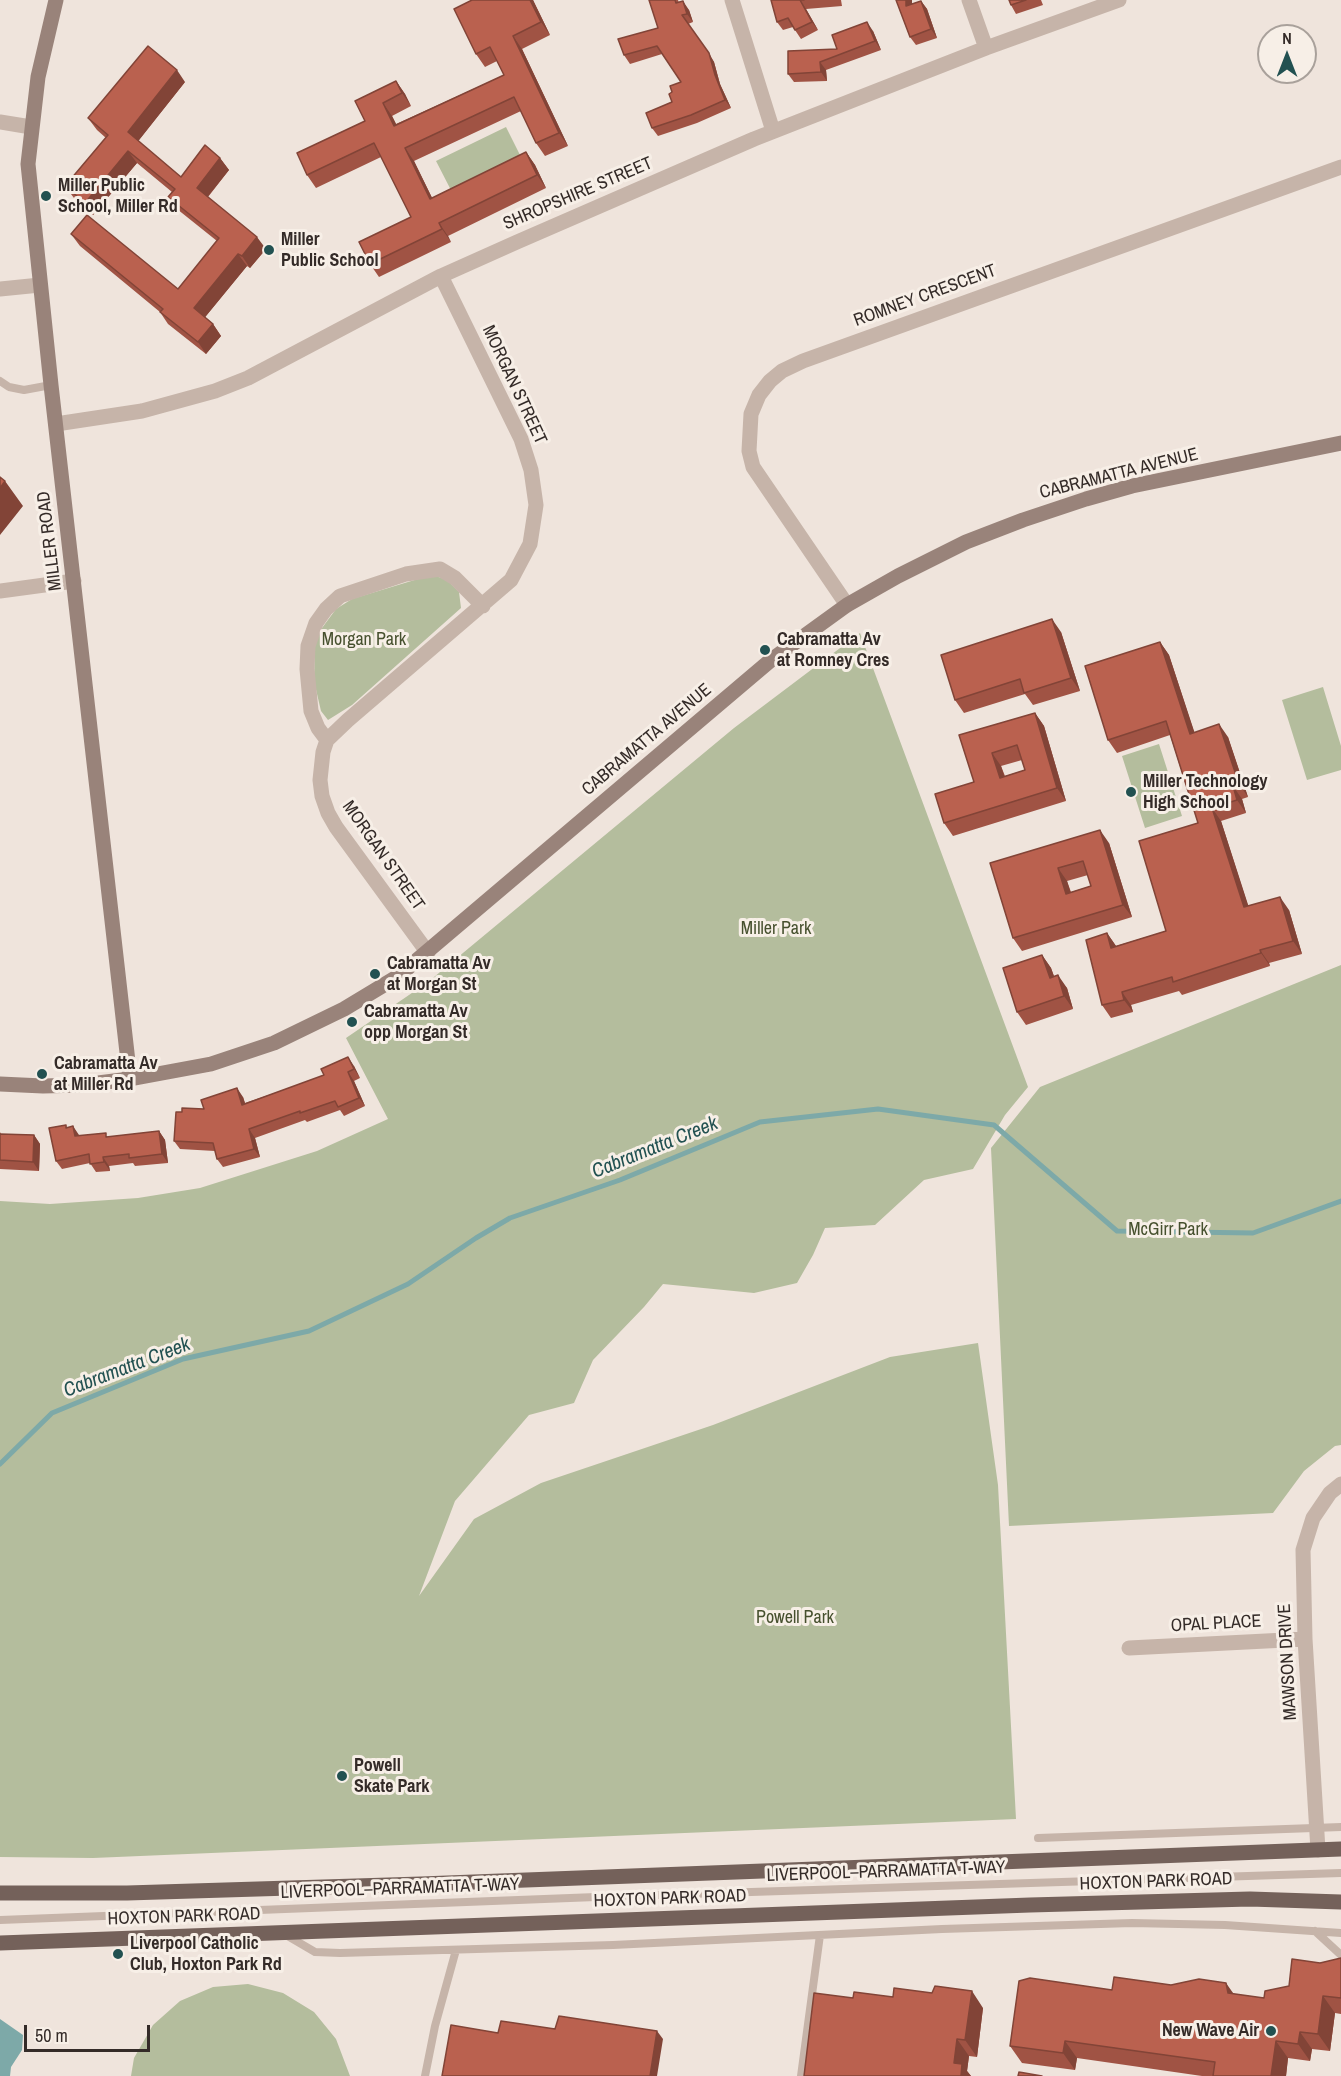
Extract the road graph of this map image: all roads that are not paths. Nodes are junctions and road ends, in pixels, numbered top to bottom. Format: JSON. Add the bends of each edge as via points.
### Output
{"nodes":[{"id":1,"x":56,"y":0,"type":"edge"},
{"id":2,"x":732,"y":0,"type":"edge"},
{"id":3,"x":969,"y":0,"type":"edge"},
{"id":4,"x":1119,"y":0,"type":"edge"},
{"id":5,"x":986,"y":48,"type":"junction"},
{"id":6,"x":0,"y":122,"type":"edge"},
{"id":7,"x":31,"y":127,"type":"junction"},
{"id":8,"x":773,"y":131,"type":"junction"},
{"id":9,"x":1341,"y":167,"type":"edge"},
{"id":10,"x":441,"y":276,"type":"junction"},
{"id":11,"x":40,"y":285,"type":"junction"},
{"id":12,"x":0,"y":289,"type":"edge"},
{"id":13,"x":0,"y":381,"type":"edge"},
{"id":14,"x":51,"y":385,"type":"junction"},
{"id":15,"x":56,"y":424,"type":"junction"},
{"id":16,"x":1341,"y":443,"type":"edge"},
{"id":17,"x":74,"y":581,"type":"junction"},
{"id":18,"x":0,"y":591,"type":"edge"},
{"id":19,"x":847,"y":605,"type":"junction"},
{"id":20,"x":483,"y":606,"type":"junction"},
{"id":21,"x":327,"y":740,"type":"junction"},
{"id":22,"x":428,"y":953,"type":"junction"},
{"id":23,"x":130,"y":1079,"type":"junction"},
{"id":24,"x":0,"y":1084,"type":"edge"},
{"id":25,"x":1341,"y":1484,"type":"edge"},
{"id":26,"x":1305,"y":1639,"type":"junction"},
{"id":27,"x":1129,"y":1648,"type":"dead end"},
{"id":28,"x":1341,"y":1827,"type":"edge"},
{"id":29,"x":1317,"y":1828,"type":"junction"},
{"id":30,"x":1038,"y":1838,"type":"dead end"},
{"id":31,"x":1341,"y":1849,"type":"edge"},
{"id":32,"x":1318,"y":1850,"type":"junction"},
{"id":33,"x":1341,"y":1872,"type":"edge"},
{"id":34,"x":0,"y":1893,"type":"edge"},
{"id":35,"x":1341,"y":1902,"type":"edge"},
{"id":36,"x":0,"y":1920,"type":"edge"},
{"id":37,"x":1315,"y":1931,"type":"junction"},
{"id":38,"x":282,"y":1933,"type":"junction"},
{"id":39,"x":1341,"y":1933,"type":"edge"},
{"id":40,"x":820,"y":1935,"type":"junction"},
{"id":41,"x":0,"y":1943,"type":"edge"},
{"id":42,"x":456,"y":1950,"type":"junction"},
{"id":43,"x":1341,"y":1954,"type":"edge"},
{"id":44,"x":425,"y":2076,"type":"edge"},
{"id":45,"x":801,"y":2076,"type":"edge"}],
"edges":[{"from":1,"to":7,"type":"street","name":"MILLER ROAD"},
{"from":2,"to":8,"type":"street"},
{"from":3,"to":5,"type":"street"},
{"from":4,"to":5,"type":"street","name":"SHROPSHIRE STREET"},
{"from":5,"to":8,"type":"street","name":"SHROPSHIRE STREET"},
{"from":6,"to":7,"type":"street"},
{"from":7,"to":11,"type":"street","name":"MILLER ROAD","via":[[28,164]]},
{"from":8,"to":10,"type":"street","name":"SHROPSHIRE STREET"},
{"from":9,"to":19,"type":"street","name":"ROMNEY CRESCENT","via":[[803,361],[770,381],[751,414],[749,451],[753,467]]},
{"from":10,"to":15,"type":"street","name":"SHROPSHIRE STREET","via":[[215,391],[142,411]]},
{"from":10,"to":20,"type":"street","name":"MORGAN STREET","via":[[521,439],[536,505],[530,544],[521,563],[511,580]]},
{"from":11,"to":12,"type":"street"},
{"from":11,"to":14,"type":"street","name":"MILLER ROAD"},
{"from":13,"to":14,"type":"lane","via":[[24,390]]},
{"from":14,"to":15,"type":"street","name":"MILLER ROAD"},
{"from":15,"to":17,"type":"street","name":"MILLER ROAD"},
{"from":16,"to":19,"type":"street","name":"CABRAMATTA AVENUE","via":[[1086,498],[966,542]]},
{"from":17,"to":18,"type":"street"},
{"from":17,"to":23,"type":"street","name":"MILLER ROAD"},
{"from":19,"to":22,"type":"street","name":"CABRAMATTA AVENUE","via":[[771,660]]},
{"from":20,"to":21,"type":"street","name":"MORGAN STREET"},
{"from":20,"to":21,"type":"street","via":[[440,569],[406,574],[340,596],[316,623],[308,646],[311,711]]},
{"from":21,"to":22,"type":"street","name":"MORGAN STREET","via":[[320,780],[328,813]]},
{"from":22,"to":23,"type":"street","name":"CABRAMATTA AVENUE","via":[[344,1009],[274,1043],[194,1068]]},
{"from":23,"to":24,"type":"street","name":"CABRAMATTA AVENUE","via":[[43,1086]]},
{"from":25,"to":26,"type":"street","name":"MAWSON DRIVE","via":[[1330,1492],[1313,1518],[1303,1550]]},
{"from":26,"to":27,"type":"street","name":"OPAL PLACE"},
{"from":26,"to":29,"type":"street","name":"MAWSON DRIVE"},
{"from":28,"to":29,"type":"lane"},
{"from":29,"to":30,"type":"lane"},
{"from":29,"to":32,"type":"street","name":"MAWSON DRIVE"},
{"from":31,"to":32,"type":"main road","name":"HOXTON PARK ROAD"},
{"from":32,"to":34,"type":"main road","name":"HOXTON PARK ROAD","via":[[421,1884]]},
{"from":33,"to":36,"type":"lane","name":"LIVERPOOL–PARRAMATTA T-WAY"},
{"from":35,"to":38,"type":"main road","name":"HOXTON PARK ROAD","via":[[1250,1899],[1030,1905]]},
{"from":37,"to":39,"type":"lane"},
{"from":37,"to":40,"type":"lane","via":[[1132,1923]]},
{"from":37,"to":43,"type":"lane"},
{"from":38,"to":41,"type":"main road","name":"HOXTON PARK ROAD"},
{"from":38,"to":42,"type":"lane","via":[[315,1952]]},
{"from":40,"to":42,"type":"lane"},
{"from":40,"to":45,"type":"lane"},
{"from":42,"to":44,"type":"lane"}]}
